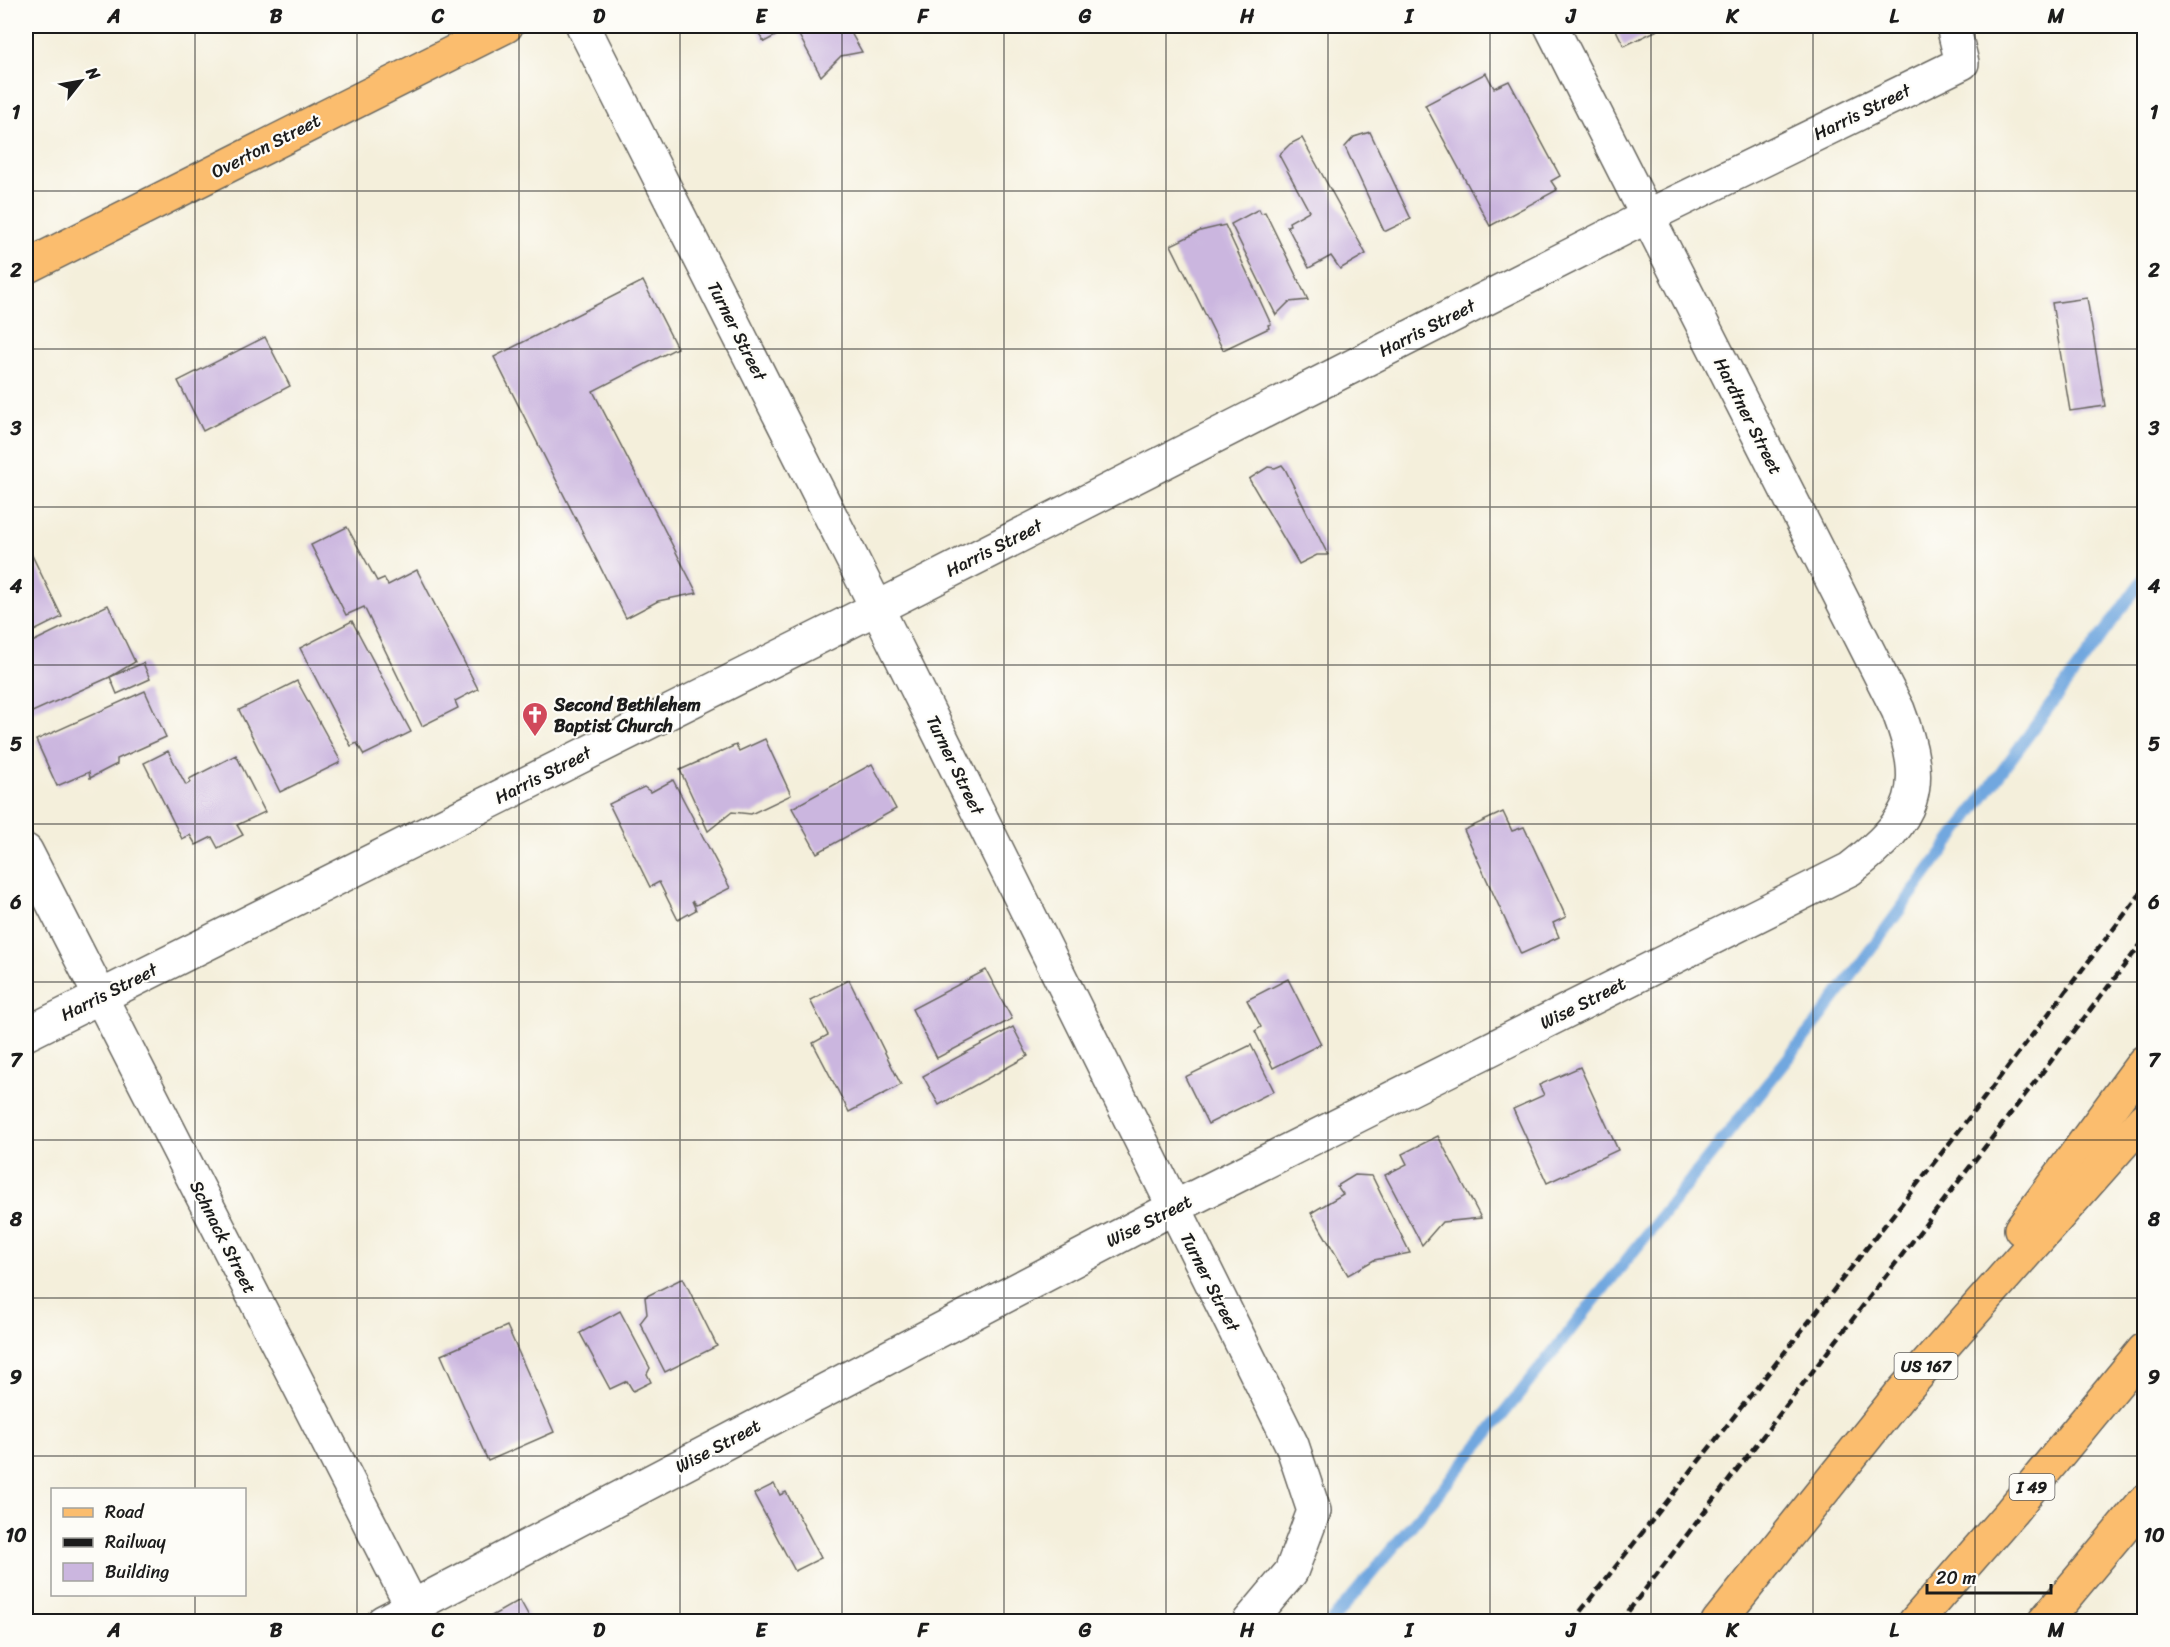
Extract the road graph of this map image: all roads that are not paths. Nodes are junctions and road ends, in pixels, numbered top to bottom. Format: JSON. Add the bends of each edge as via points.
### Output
{"nodes":[{"id":1,"x":506,"y":26,"type":"edge"},
{"id":2,"x":583,"y":26,"type":"edge"},
{"id":3,"x":1551,"y":26,"type":"edge"},
{"id":4,"x":1953,"y":26,"type":"edge"},
{"id":5,"x":1646,"y":217,"type":"junction"},
{"id":6,"x":26,"y":267,"type":"edge"},
{"id":7,"x":877,"y":608,"type":"junction"},
{"id":8,"x":1906,"y":814,"type":"joint"},
{"id":9,"x":26,"y":851,"type":"edge"},
{"id":10,"x":99,"y":997,"type":"junction"},
{"id":11,"x":26,"y":1034,"type":"edge"},
{"id":12,"x":2145,"y":1062,"type":"edge"},
{"id":13,"x":2145,"y":1119,"type":"edge"},
{"id":14,"x":1173,"y":1208,"type":"junction"},
{"id":15,"x":2145,"y":1350,"type":"edge"},
{"id":16,"x":1899,"y":1396,"type":"junction"},
{"id":17,"x":2145,"y":1502,"type":"edge"},
{"id":18,"x":416,"y":1614,"type":"edge"},
{"id":19,"x":383,"y":1622,"type":"edge"},
{"id":20,"x":1249,"y":1622,"type":"edge"},
{"id":21,"x":1718,"y":1622,"type":"edge"},
{"id":22,"x":1915,"y":1622,"type":"edge"},
{"id":23,"x":2044,"y":1622,"type":"edge"}],
"edges":[{"from":1,"to":6,"type":"main road","name":"Overton Street"},
{"from":2,"to":7,"type":"street","name":"Turner Street"},
{"from":3,"to":5,"type":"street","name":"Hardtner Street"},
{"from":4,"to":5,"type":"street","name":"Harris Street","via":[[1962,63]]},
{"from":5,"to":7,"type":"street","name":"Harris Street"},
{"from":5,"to":8,"type":"street","name":"Hardtner Street","via":[[1898,710],[1912,747],[1914,778]]},
{"from":7,"to":10,"type":"street","name":"Harris Street"},
{"from":7,"to":14,"type":"street","name":"Turner Street"},
{"from":8,"to":14,"type":"street","name":"Wise Street","via":[[1882,844],[1850,868]]},
{"from":9,"to":10,"type":"street","name":"Schnack Street"},
{"from":10,"to":11,"type":"street","name":"Harris Street"},
{"from":10,"to":18,"type":"street","name":"Schnack Street"},
{"from":12,"to":16,"type":"main road"},
{"from":13,"to":16,"type":"main road","number":"US 167"},
{"from":14,"to":18,"type":"street","name":"Wise Street"},
{"from":14,"to":20,"type":"street","name":"Turner Street","via":[[1292,1445],[1314,1511],[1291,1572]]},
{"from":15,"to":22,"type":"main road","number":"I 49"},
{"from":16,"to":21,"type":"main road","number":"US 167"},
{"from":17,"to":23,"type":"main road"},
{"from":18,"to":19,"type":"street","name":"Wise Street"}]}
